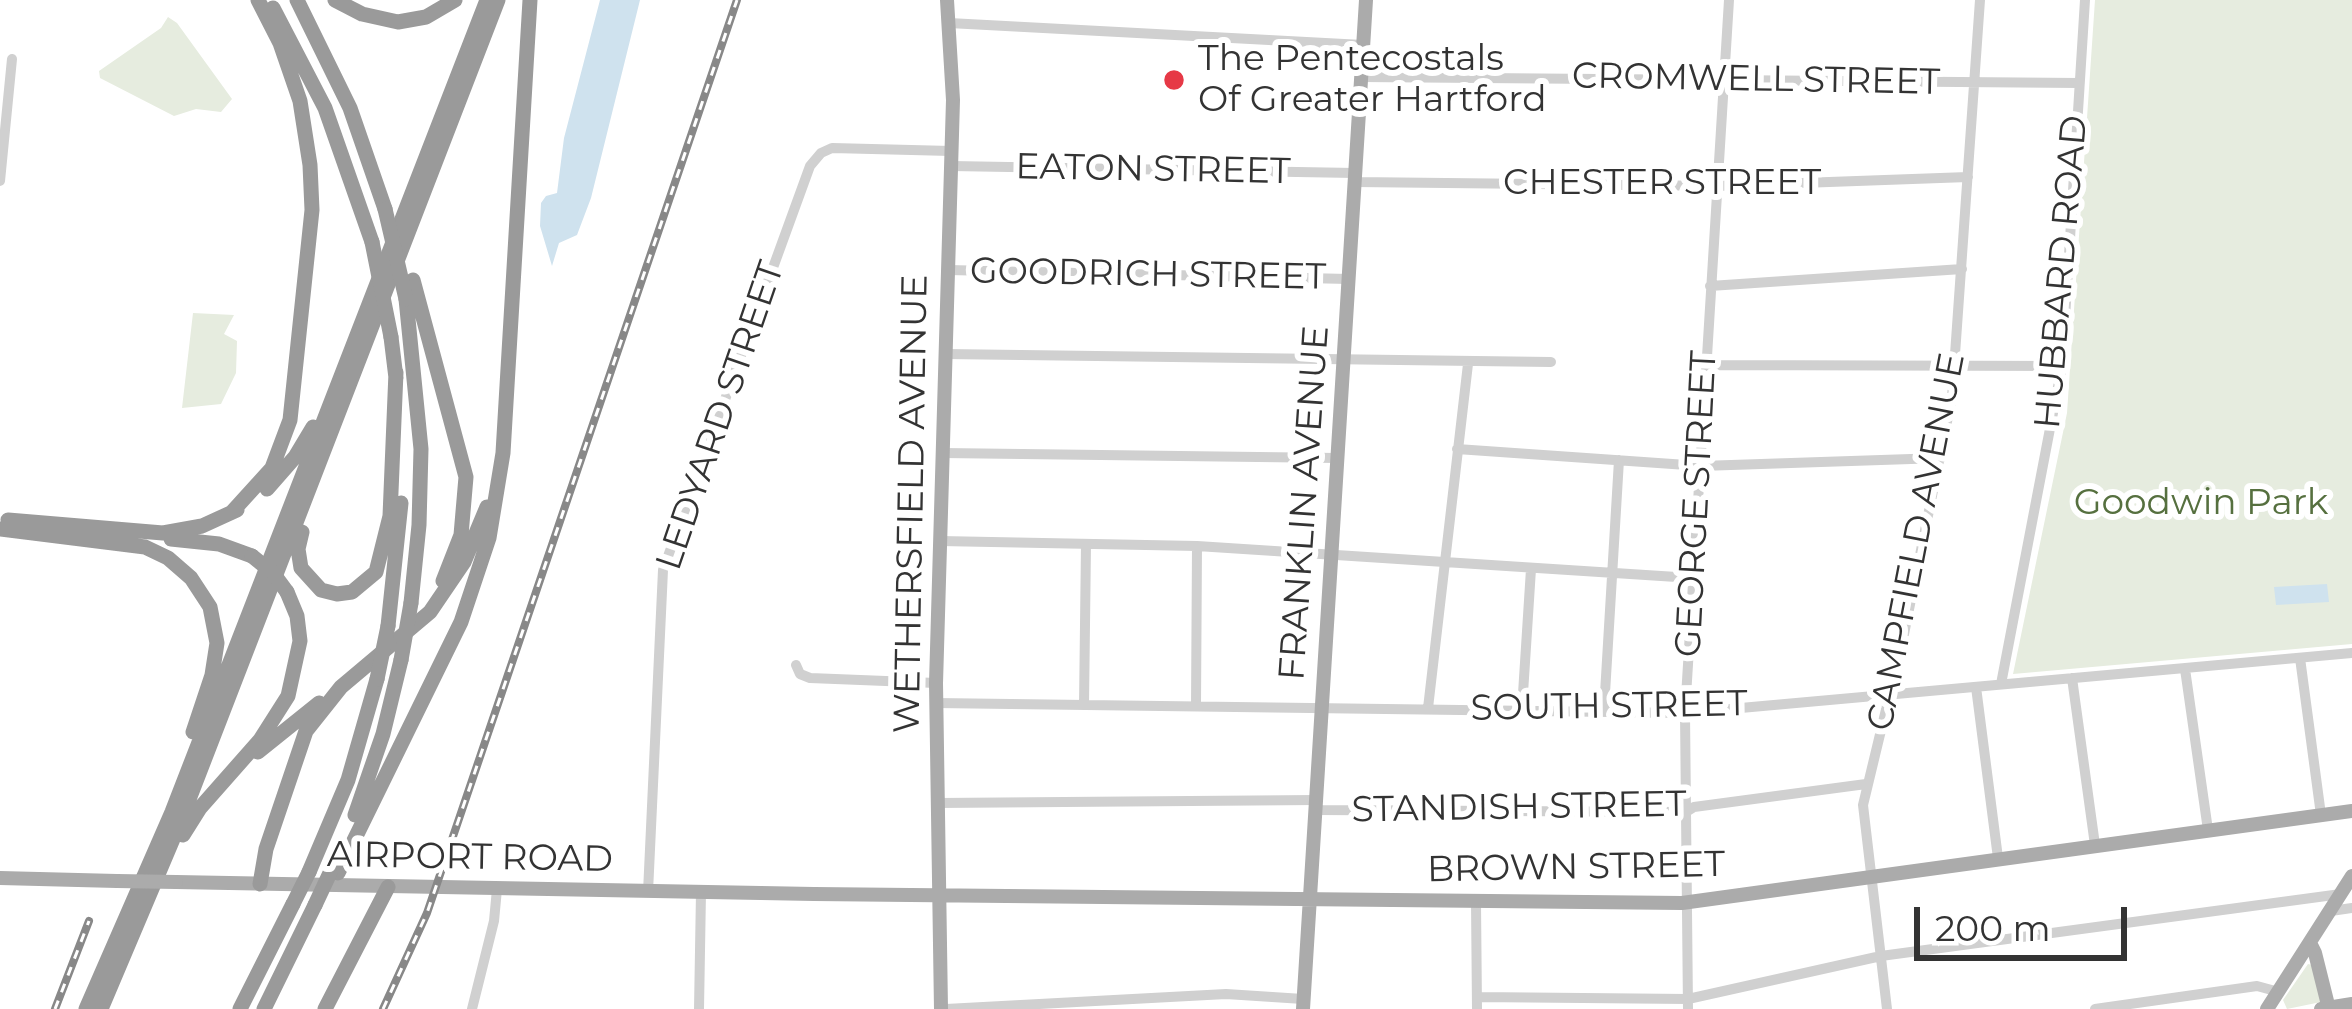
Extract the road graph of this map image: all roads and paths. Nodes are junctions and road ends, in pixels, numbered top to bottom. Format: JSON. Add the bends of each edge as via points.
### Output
{"nodes":[{"id":1,"x":258,"y":0,"type":"edge"},
{"id":2,"x":269,"y":0,"type":"edge"},
{"id":3,"x":297,"y":0,"type":"edge"},
{"id":4,"x":335,"y":0,"type":"edge"},
{"id":5,"x":455,"y":0,"type":"edge"},
{"id":6,"x":487,"y":0,"type":"edge"},
{"id":7,"x":498,"y":0,"type":"edge"},
{"id":8,"x":530,"y":0,"type":"edge"},
{"id":9,"x":947,"y":0,"type":"edge"},
{"id":10,"x":1366,"y":0,"type":"edge"},
{"id":11,"x":1729,"y":0,"type":"edge"},
{"id":12,"x":1980,"y":0,"type":"edge"},
{"id":13,"x":2085,"y":0,"type":"edge"},
{"id":14,"x":950,"y":23,"type":"junction"},
{"id":15,"x":1364,"y":45,"type":"junction"},
{"id":16,"x":11,"y":58,"type":"dead end"},
{"id":17,"x":1361,"y":77,"type":"junction"},
{"id":18,"x":1724,"y":80,"type":"junction"},
{"id":19,"x":1975,"y":82,"type":"junction"},
{"id":20,"x":2079,"y":82,"type":"junction"},
{"id":21,"x":951,"y":158,"type":"junction"},
{"id":22,"x":1969,"y":177,"type":"junction"},
{"id":23,"x":1355,"y":178,"type":"junction"},
{"id":24,"x":0,"y":181,"type":"edge"},
{"id":25,"x":1718,"y":186,"type":"junction"},
{"id":26,"x":384,"y":198,"type":"junction"},
{"id":27,"x":1962,"y":269,"type":"junction"},
{"id":28,"x":948,"y":270,"type":"junction"},
{"id":29,"x":1348,"y":279,"type":"junction"},
{"id":30,"x":1710,"y":286,"type":"junction"},
{"id":31,"x":945,"y":354,"type":"junction"},
{"id":32,"x":1343,"y":361,"type":"junction"},
{"id":33,"x":352,"y":362,"type":"junction"},
{"id":34,"x":1551,"y":362,"type":"dead end"},
{"id":35,"x":1468,"y":364,"type":"junction"},
{"id":36,"x":1706,"y":365,"type":"junction"},
{"id":37,"x":1956,"y":365,"type":"junction"},
{"id":38,"x":2062,"y":366,"type":"junction"},
{"id":39,"x":396,"y":372,"type":"junction"},
{"id":40,"x":508,"y":373,"type":"junction"},
{"id":41,"x":1457,"y":449,"type":"junction"},
{"id":42,"x":943,"y":453,"type":"junction"},
{"id":43,"x":1337,"y":458,"type":"junction"},
{"id":44,"x":1941,"y":458,"type":"junction"},
{"id":45,"x":1618,"y":460,"type":"junction"},
{"id":46,"x":1701,"y":466,"type":"junction"},
{"id":47,"x":232,"y":512,"type":"junction"},
{"id":48,"x":0,"y":520,"type":"edge"},
{"id":49,"x":120,"y":532,"type":"junction"},
{"id":50,"x":0,"y":533,"type":"edge"},
{"id":51,"x":940,"y":541,"type":"junction"},
{"id":52,"x":1086,"y":544,"type":"junction"},
{"id":53,"x":1198,"y":546,"type":"junction"},
{"id":54,"x":1331,"y":554,"type":"junction"},
{"id":55,"x":1445,"y":564,"type":"junction"},
{"id":56,"x":1531,"y":569,"type":"junction"},
{"id":57,"x":1612,"y":574,"type":"junction"},
{"id":58,"x":1692,"y":578,"type":"junction"},
{"id":59,"x":2352,"y":653,"type":"edge"},
{"id":60,"x":395,"y":654,"type":"junction"},
{"id":61,"x":2300,"y":658,"type":"junction"},
{"id":62,"x":796,"y":664,"type":"dead end"},
{"id":63,"x":2186,"y":668,"type":"junction"},
{"id":64,"x":2072,"y":678,"type":"junction"},
{"id":65,"x":936,"y":683,"type":"junction"},
{"id":66,"x":2001,"y":684,"type":"junction"},
{"id":67,"x":341,"y":687,"type":"junction"},
{"id":68,"x":1976,"y":687,"type":"junction"},
{"id":69,"x":1890,"y":694,"type":"junction"},
{"id":70,"x":936,"y":703,"type":"junction"},
{"id":71,"x":1084,"y":705,"type":"junction"},
{"id":72,"x":1196,"y":706,"type":"junction"},
{"id":73,"x":1322,"y":707,"type":"junction"},
{"id":74,"x":1428,"y":708,"type":"junction"},
{"id":75,"x":1522,"y":709,"type":"junction"},
{"id":76,"x":1604,"y":710,"type":"junction"},
{"id":77,"x":1685,"y":713,"type":"junction"},
{"id":78,"x":237,"y":769,"type":"junction"},
{"id":79,"x":1866,"y":784,"type":"junction"},
{"id":80,"x":938,"y":803,"type":"junction"},
{"id":81,"x":1316,"y":805,"type":"junction"},
{"id":82,"x":2352,"y":811,"type":"edge"},
{"id":83,"x":1686,"y":812,"type":"junction"},
{"id":84,"x":2321,"y":815,"type":"junction"},
{"id":85,"x":2208,"y":830,"type":"junction"},
{"id":86,"x":2095,"y":845,"type":"junction"},
{"id":87,"x":1998,"y":859,"type":"junction"},
{"id":88,"x":152,"y":860,"type":"junction"},
{"id":89,"x":334,"y":873,"type":"junction"},
{"id":90,"x":0,"y":874,"type":"edge"},
{"id":91,"x":1869,"y":875,"type":"junction"},
{"id":92,"x":2352,"y":876,"type":"edge"},
{"id":93,"x":260,"y":884,"type":"junction"},
{"id":94,"x":388,"y":887,"type":"junction"},
{"id":95,"x":497,"y":889,"type":"junction"},
{"id":96,"x":648,"y":892,"type":"junction"},
{"id":97,"x":701,"y":892,"type":"junction"},
{"id":98,"x":2341,"y":894,"type":"junction"},
{"id":99,"x":939,"y":895,"type":"junction"},
{"id":100,"x":1310,"y":899,"type":"junction"},
{"id":101,"x":1476,"y":902,"type":"junction"},
{"id":102,"x":1688,"y":903,"type":"junction"},
{"id":103,"x":2352,"y":908,"type":"edge"},
{"id":104,"x":2331,"y":911,"type":"junction"},
{"id":105,"x":2309,"y":944,"type":"junction"},
{"id":106,"x":1881,"y":956,"type":"junction"},
{"id":107,"x":122,"y":962,"type":"junction"},
{"id":108,"x":2279,"y":992,"type":"junction"},
{"id":109,"x":1477,"y":1003,"type":"edge"},
{"id":110,"x":1303,"y":1004,"type":"edge"},
{"id":111,"x":1688,"y":1004,"type":"edge"},
{"id":112,"x":2352,"y":1004,"type":"edge"},
{"id":113,"x":2326,"y":1008,"type":"edge"},
{"id":114,"x":86,"y":1009,"type":"edge"},
{"id":115,"x":101,"y":1009,"type":"edge"},
{"id":116,"x":240,"y":1009,"type":"edge"},
{"id":117,"x":264,"y":1009,"type":"edge"},
{"id":118,"x":325,"y":1009,"type":"edge"},
{"id":119,"x":472,"y":1009,"type":"edge"},
{"id":120,"x":699,"y":1009,"type":"edge"},
{"id":121,"x":943,"y":1009,"type":"edge"},
{"id":122,"x":1886,"y":1009,"type":"edge"},
{"id":123,"x":2095,"y":1009,"type":"edge"},
{"id":124,"x":2267,"y":1009,"type":"edge"}],
"edges":[{"from":1,"to":47,"type":"highway","via":[[304,116],[312,210],[290,419],[274,464]]},
{"from":2,"to":39,"type":"highway","bridge":true,"via":[[331,121],[372,242]]},
{"from":3,"to":26,"type":"highway"},
{"from":4,"to":5,"type":"highway","via":[[405,22]]},
{"from":6,"to":33,"type":"highway"},
{"from":7,"to":33,"type":"highway"},
{"from":8,"to":40,"type":"highway"},
{"from":9,"to":14,"type":"main road","name":"WETHERSFIELD AVENUE"},
{"from":10,"to":15,"type":"main road","name":"FRANKLIN AVENUE"},
{"from":11,"to":18,"type":"street","name":"GEORGE STREET"},
{"from":12,"to":19,"type":"street","name":"CAMPFIELD AVENUE"},
{"from":13,"to":20,"type":"street","name":"HUBBARD ROAD"},
{"from":14,"to":15,"type":"street"},
{"from":14,"to":21,"type":"main road","name":"WETHERSFIELD AVENUE"},
{"from":15,"to":17,"type":"main road","name":"FRANKLIN AVENUE"},
{"from":16,"to":24,"type":"street"},
{"from":17,"to":18,"type":"street","name":"CROMWELL STREET"},
{"from":17,"to":23,"type":"main road","name":"FRANKLIN AVENUE"},
{"from":18,"to":19,"type":"street","name":"CROMWELL STREET"},
{"from":18,"to":25,"type":"street","name":"GEORGE STREET"},
{"from":19,"to":20,"type":"street","name":"CROMWELL STREET"},
{"from":19,"to":22,"type":"street","name":"CAMPFIELD AVENUE"},
{"from":20,"to":38,"type":"street","name":"HUBBARD ROAD"},
{"from":21,"to":23,"type":"street","name":"EATON STREET","via":[[973,166]]},
{"from":21,"to":28,"type":"main road","name":"WETHERSFIELD AVENUE"},
{"from":21,"to":96,"type":"street","name":"LEDYARD STREET","via":[[832,148],[810,166],[663,570]]},
{"from":22,"to":25,"type":"street","name":"CHESTER STREET"},
{"from":22,"to":27,"type":"street","name":"CAMPFIELD AVENUE"},
{"from":23,"to":25,"type":"street","name":"CHESTER STREET"},
{"from":23,"to":29,"type":"main road","name":"FRANKLIN AVENUE"},
{"from":25,"to":30,"type":"street","name":"GEORGE STREET"},
{"from":26,"to":60,"type":"highway","bridge":true,"via":[[406,298],[421,449],[411,603]]},
{"from":26,"to":60,"type":"highway","bridge":true,"via":[[466,483],[445,578]]},
{"from":27,"to":30,"type":"street"},
{"from":27,"to":37,"type":"street","name":"CAMPFIELD AVENUE"},
{"from":28,"to":29,"type":"street","name":"GOODRICH STREET"},
{"from":28,"to":31,"type":"main road","name":"WETHERSFIELD AVENUE"},
{"from":29,"to":32,"type":"main road","name":"FRANKLIN AVENUE"},
{"from":30,"to":36,"type":"street","name":"GEORGE STREET"},
{"from":31,"to":32,"type":"street"},
{"from":31,"to":42,"type":"main road","name":"WETHERSFIELD AVENUE"},
{"from":32,"to":35,"type":"street"},
{"from":32,"to":43,"type":"main road","name":"FRANKLIN AVENUE"},
{"from":33,"to":39,"type":"highway","via":[[298,549],[308,580],[328,592],[364,586],[383,554]]},
{"from":33,"to":47,"type":"highway","via":[[295,457]]},
{"from":33,"to":88,"type":"highway"},
{"from":33,"to":107,"type":"highway"},
{"from":34,"to":35,"type":"street"},
{"from":35,"to":41,"type":"street"},
{"from":36,"to":37,"type":"street"},
{"from":36,"to":46,"type":"street","name":"GEORGE STREET"},
{"from":37,"to":38,"type":"street"},
{"from":37,"to":44,"type":"street","name":"CAMPFIELD AVENUE"},
{"from":38,"to":66,"type":"street","name":"HUBBARD ROAD"},
{"from":39,"to":116,"type":"highway","bridge":true,"via":[[401,508],[377,679],[348,780]]},
{"from":40,"to":60,"type":"highway","via":[[477,536]]},
{"from":40,"to":89,"type":"highway","via":[[500,482],[477,580]]},
{"from":41,"to":45,"type":"street"},
{"from":41,"to":55,"type":"street"},
{"from":42,"to":43,"type":"street"},
{"from":42,"to":51,"type":"main road","name":"WETHERSFIELD AVENUE"},
{"from":43,"to":54,"type":"main road","name":"FRANKLIN AVENUE"},
{"from":44,"to":46,"type":"street"},
{"from":44,"to":69,"type":"street","name":"CAMPFIELD AVENUE"},
{"from":45,"to":46,"type":"street"},
{"from":45,"to":57,"type":"street"},
{"from":46,"to":58,"type":"street","name":"GEORGE STREET"},
{"from":47,"to":49,"type":"highway","via":[[183,530]]},
{"from":48,"to":49,"type":"highway"},
{"from":49,"to":78,"type":"highway","bridge":true,"via":[[252,556],[287,592],[299,628],[294,681]]},
{"from":50,"to":88,"type":"highway","via":[[157,552],[191,578],[210,607],[214,665]]},
{"from":51,"to":52,"type":"street"},
{"from":51,"to":65,"type":"main road","name":"WETHERSFIELD AVENUE"},
{"from":52,"to":53,"type":"street"},
{"from":52,"to":71,"type":"street"},
{"from":53,"to":54,"type":"street"},
{"from":53,"to":72,"type":"street"},
{"from":54,"to":55,"type":"street"},
{"from":54,"to":73,"type":"main road","name":"FRANKLIN AVENUE"},
{"from":55,"to":56,"type":"street"},
{"from":55,"to":74,"type":"street"},
{"from":56,"to":57,"type":"street"},
{"from":56,"to":75,"type":"street"},
{"from":57,"to":58,"type":"street"},
{"from":57,"to":76,"type":"street"},
{"from":58,"to":77,"type":"street","name":"GEORGE STREET"},
{"from":59,"to":61,"type":"street","name":"SOUTH STREET"},
{"from":60,"to":67,"type":"highway"},
{"from":60,"to":89,"type":"highway","via":[[377,754]]},
{"from":61,"to":63,"type":"street","name":"SOUTH STREET"},
{"from":61,"to":84,"type":"street"},
{"from":62,"to":65,"type":"street","via":[[812,678]]},
{"from":63,"to":64,"type":"street","name":"SOUTH STREET"},
{"from":63,"to":85,"type":"street"},
{"from":64,"to":66,"type":"street","name":"SOUTH STREET"},
{"from":64,"to":86,"type":"street"},
{"from":65,"to":70,"type":"main road","name":"WETHERSFIELD AVENUE"},
{"from":66,"to":68,"type":"street","name":"SOUTH STREET"},
{"from":67,"to":78,"type":"highway"},
{"from":67,"to":93,"type":"highway","via":[[298,748]]},
{"from":68,"to":69,"type":"street","name":"SOUTH STREET"},
{"from":68,"to":87,"type":"street"},
{"from":69,"to":77,"type":"street","name":"SOUTH STREET"},
{"from":69,"to":79,"type":"street","name":"CAMPFIELD AVENUE"},
{"from":70,"to":71,"type":"street","name":"SOUTH STREET"},
{"from":70,"to":80,"type":"main road","name":"WETHERSFIELD AVENUE"},
{"from":71,"to":72,"type":"street","name":"SOUTH STREET"},
{"from":72,"to":73,"type":"street","name":"SOUTH STREET"},
{"from":73,"to":74,"type":"street","name":"SOUTH STREET"},
{"from":73,"to":81,"type":"main road","name":"FRANKLIN AVENUE"},
{"from":74,"to":75,"type":"street","name":"SOUTH STREET"},
{"from":75,"to":76,"type":"street","name":"SOUTH STREET"},
{"from":76,"to":77,"type":"street","name":"SOUTH STREET"},
{"from":77,"to":83,"type":"street","name":"GEORGE STREET"},
{"from":78,"to":107,"type":"highway","via":[[183,835]]},
{"from":79,"to":83,"type":"street","name":"STANDISH STREET"},
{"from":79,"to":91,"type":"street","name":"CAMPFIELD AVENUE"},
{"from":80,"to":81,"type":"street","name":"STANDISH STREET"},
{"from":80,"to":99,"type":"main road","name":"WETHERSFIELD AVENUE"},
{"from":81,"to":83,"type":"street","name":"STANDISH STREET"},
{"from":81,"to":100,"type":"main road","name":"FRANKLIN AVENUE"},
{"from":82,"to":84,"type":"main road","name":"BROWN STREET"},
{"from":83,"to":102,"type":"street","name":"GEORGE STREET"},
{"from":84,"to":85,"type":"main road","name":"BROWN STREET"},
{"from":85,"to":86,"type":"main road","name":"BROWN STREET"},
{"from":86,"to":87,"type":"main road","name":"BROWN STREET"},
{"from":87,"to":91,"type":"main road","name":"BROWN STREET"},
{"from":88,"to":114,"type":"highway"},
{"from":89,"to":117,"type":"highway","bridge":true},
{"from":90,"to":93,"type":"main road","name":"AIRPORT ROAD","bridge":true},
{"from":91,"to":102,"type":"main road","name":"BROWN STREET"},
{"from":91,"to":106,"type":"street","name":"CAMPFIELD AVENUE"},
{"from":92,"to":98,"type":"main road"},
{"from":93,"to":94,"type":"main road","name":"AIRPORT ROAD"},
{"from":94,"to":95,"type":"main road","name":"AIRPORT ROAD"},
{"from":94,"to":118,"type":"highway"},
{"from":95,"to":96,"type":"main road","name":"AIRPORT ROAD"},
{"from":95,"to":119,"type":"street"},
{"from":96,"to":97,"type":"main road","name":"AIRPORT ROAD"},
{"from":97,"to":99,"type":"main road","name":"AIRPORT ROAD"},
{"from":97,"to":120,"type":"street"},
{"from":98,"to":104,"type":"main road"},
{"from":98,"to":106,"type":"street"},
{"from":99,"to":100,"type":"main road","name":"BROWN STREET"},
{"from":99,"to":121,"type":"main road","name":"WETHERSFIELD AVENUE"},
{"from":100,"to":101,"type":"main road","name":"BROWN STREET"},
{"from":100,"to":110,"type":"main road","name":"FRANKLIN AVENUE"},
{"from":101,"to":102,"type":"main road","name":"BROWN STREET"},
{"from":101,"to":109,"type":"street"},
{"from":102,"to":111,"type":"street","name":"GEORGE STREET"},
{"from":103,"to":104,"type":"street"},
{"from":104,"to":105,"type":"main road"},
{"from":105,"to":108,"type":"main road"},
{"from":105,"to":113,"type":"main road"},
{"from":106,"to":111,"type":"street"},
{"from":106,"to":122,"type":"street","name":"CAMPFIELD AVENUE"},
{"from":107,"to":115,"type":"highway"},
{"from":108,"to":123,"type":"street","via":[[2257,986]]},
{"from":108,"to":124,"type":"main road"},
{"from":109,"to":111,"type":"street"},
{"from":110,"to":121,"type":"street","via":[[1226,994]]},
{"from":112,"to":113,"type":"main road"}]}
